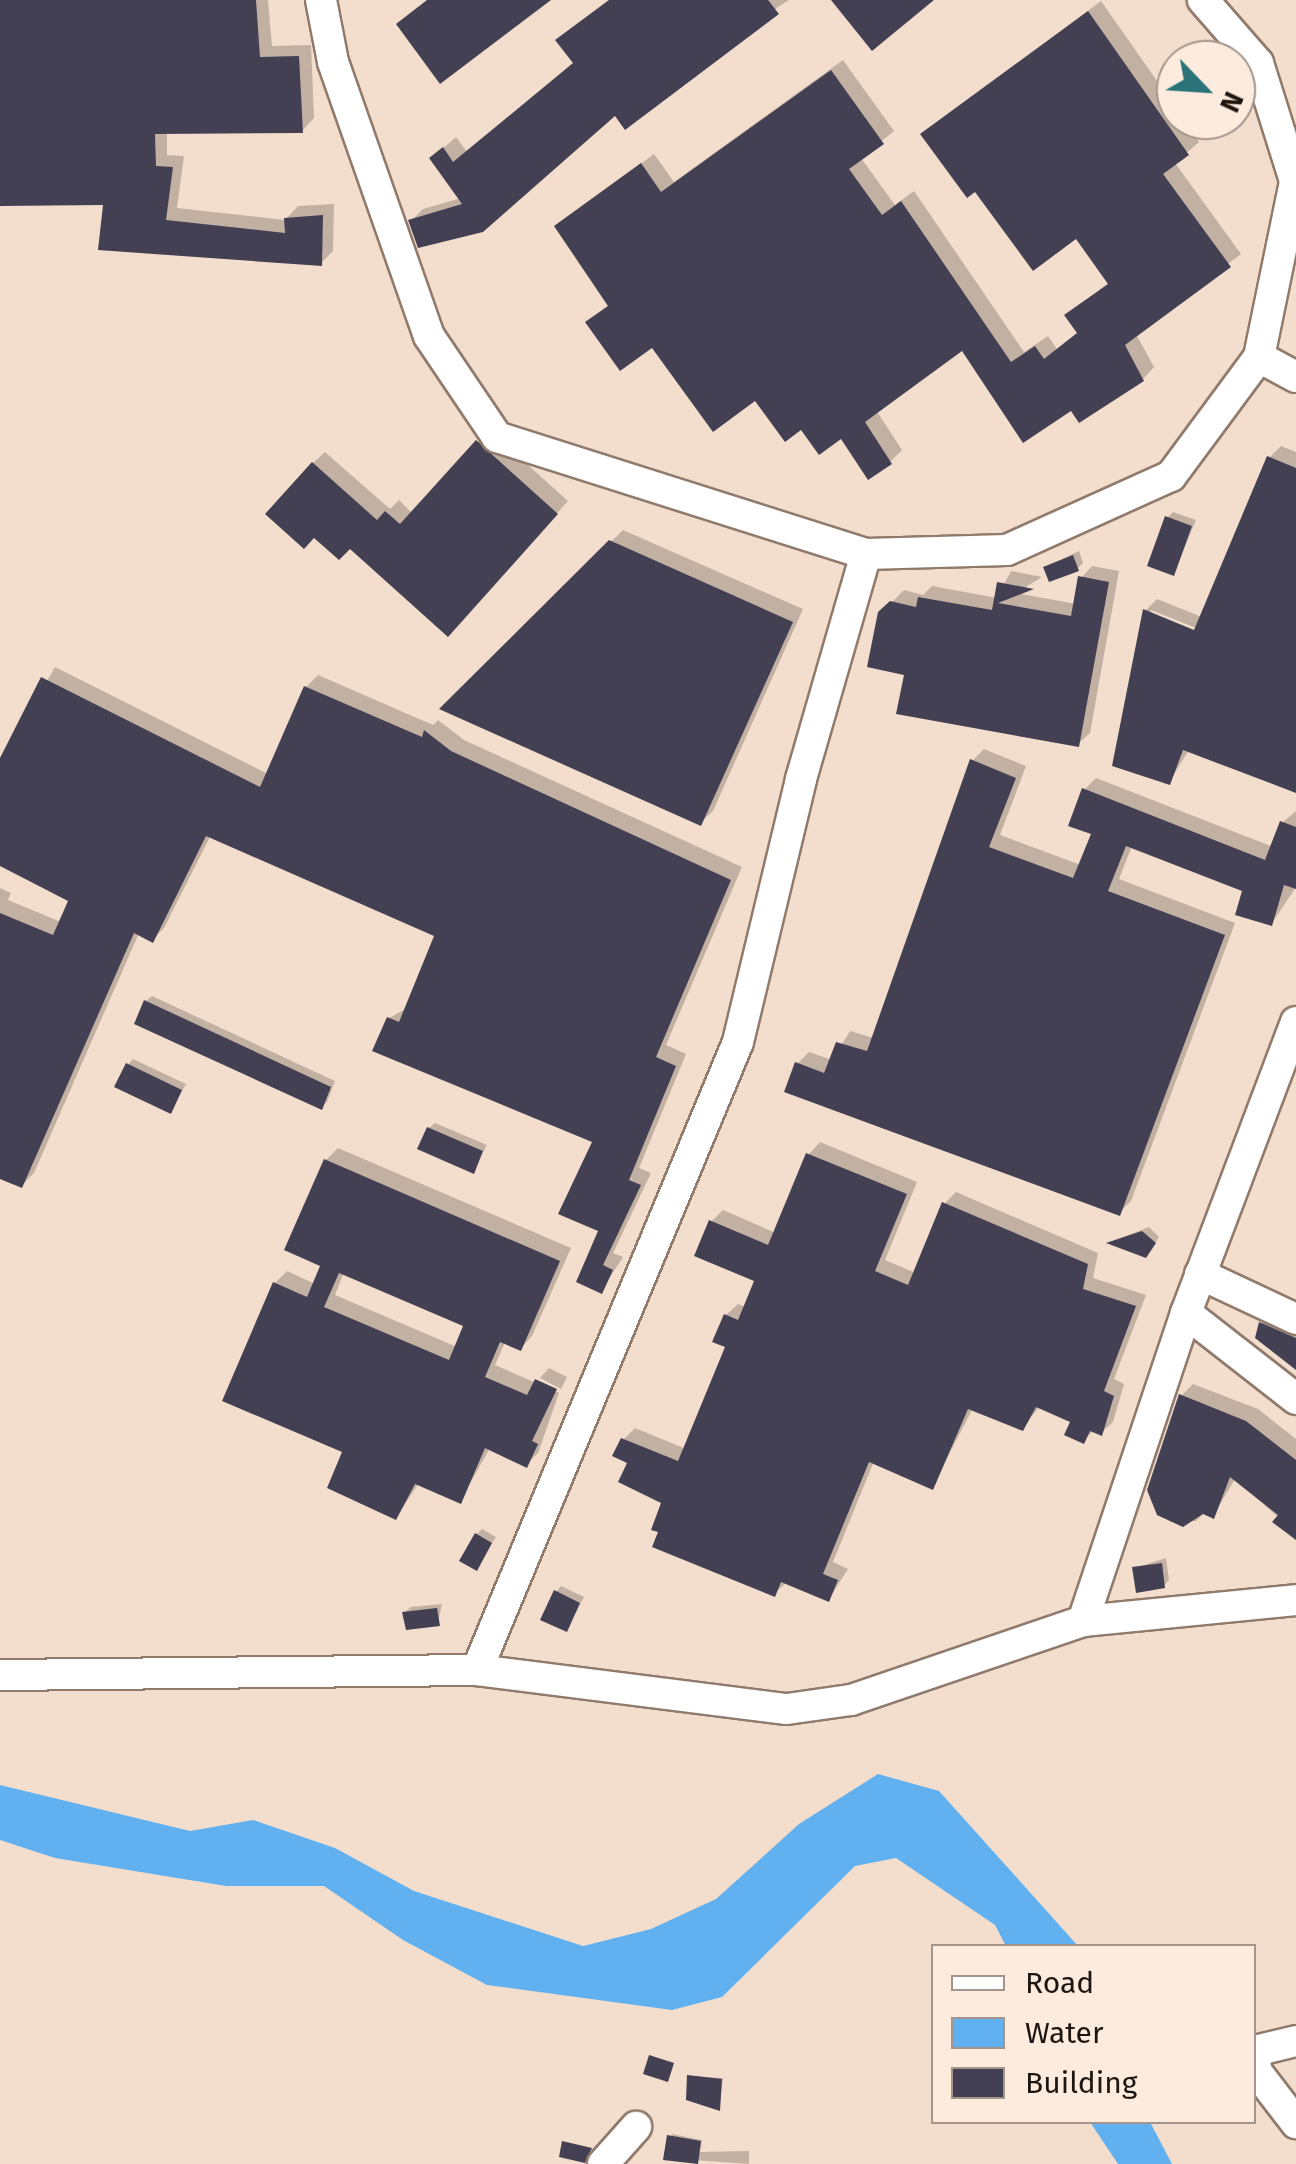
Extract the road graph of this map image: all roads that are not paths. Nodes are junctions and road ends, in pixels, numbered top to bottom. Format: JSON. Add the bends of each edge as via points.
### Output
{"nodes":[{"id":1,"x":322,"y":0,"type":"edge"},
{"id":2,"x":1203,"y":0,"type":"edge"},
{"id":3,"x":1259,"y":357,"type":"junction"},
{"id":4,"x":1296,"y":377,"type":"edge"},
{"id":5,"x":866,"y":554,"type":"junction"},
{"id":6,"x":1296,"y":1022,"type":"edge"},
{"id":7,"x":1200,"y":1274,"type":"junction"},
{"id":8,"x":1186,"y":1313,"type":"junction"},
{"id":9,"x":1296,"y":1319,"type":"edge"},
{"id":10,"x":1296,"y":1399,"type":"edge"},
{"id":11,"x":1296,"y":1600,"type":"edge"},
{"id":12,"x":1084,"y":1621,"type":"junction"},
{"id":13,"x":477,"y":1670,"type":"junction"},
{"id":14,"x":0,"y":1675,"type":"edge"},
{"id":15,"x":1296,"y":2041,"type":"edge"},
{"id":16,"x":1256,"y":2051,"type":"edge"},
{"id":17,"x":1256,"y":2071,"type":"edge"},
{"id":18,"x":1296,"y":2123,"type":"edge"},
{"id":19,"x":636,"y":2128,"type":"dead end"},
{"id":20,"x":603,"y":2164,"type":"edge"}],
"edges":[{"from":1,"to":5,"type":"street","via":[[333,62],[428,336],[497,437]]},
{"from":2,"to":3,"type":"street","via":[[1258,63],[1296,181]]},
{"from":3,"to":4,"type":"street"},
{"from":3,"to":5,"type":"street","via":[[1171,476],[1007,550]]},
{"from":5,"to":13,"type":"street","via":[[801,779],[738,1042]]},
{"from":6,"to":7,"type":"street"},
{"from":7,"to":8,"type":"street"},
{"from":7,"to":9,"type":"street"},
{"from":8,"to":10,"type":"street"},
{"from":8,"to":12,"type":"street"},
{"from":11,"to":12,"type":"street"},
{"from":12,"to":13,"type":"street","via":[[852,1700],[787,1709]]},
{"from":13,"to":14,"type":"street"},
{"from":15,"to":16,"type":"street"},
{"from":17,"to":18,"type":"street"},
{"from":19,"to":20,"type":"street"}]}
